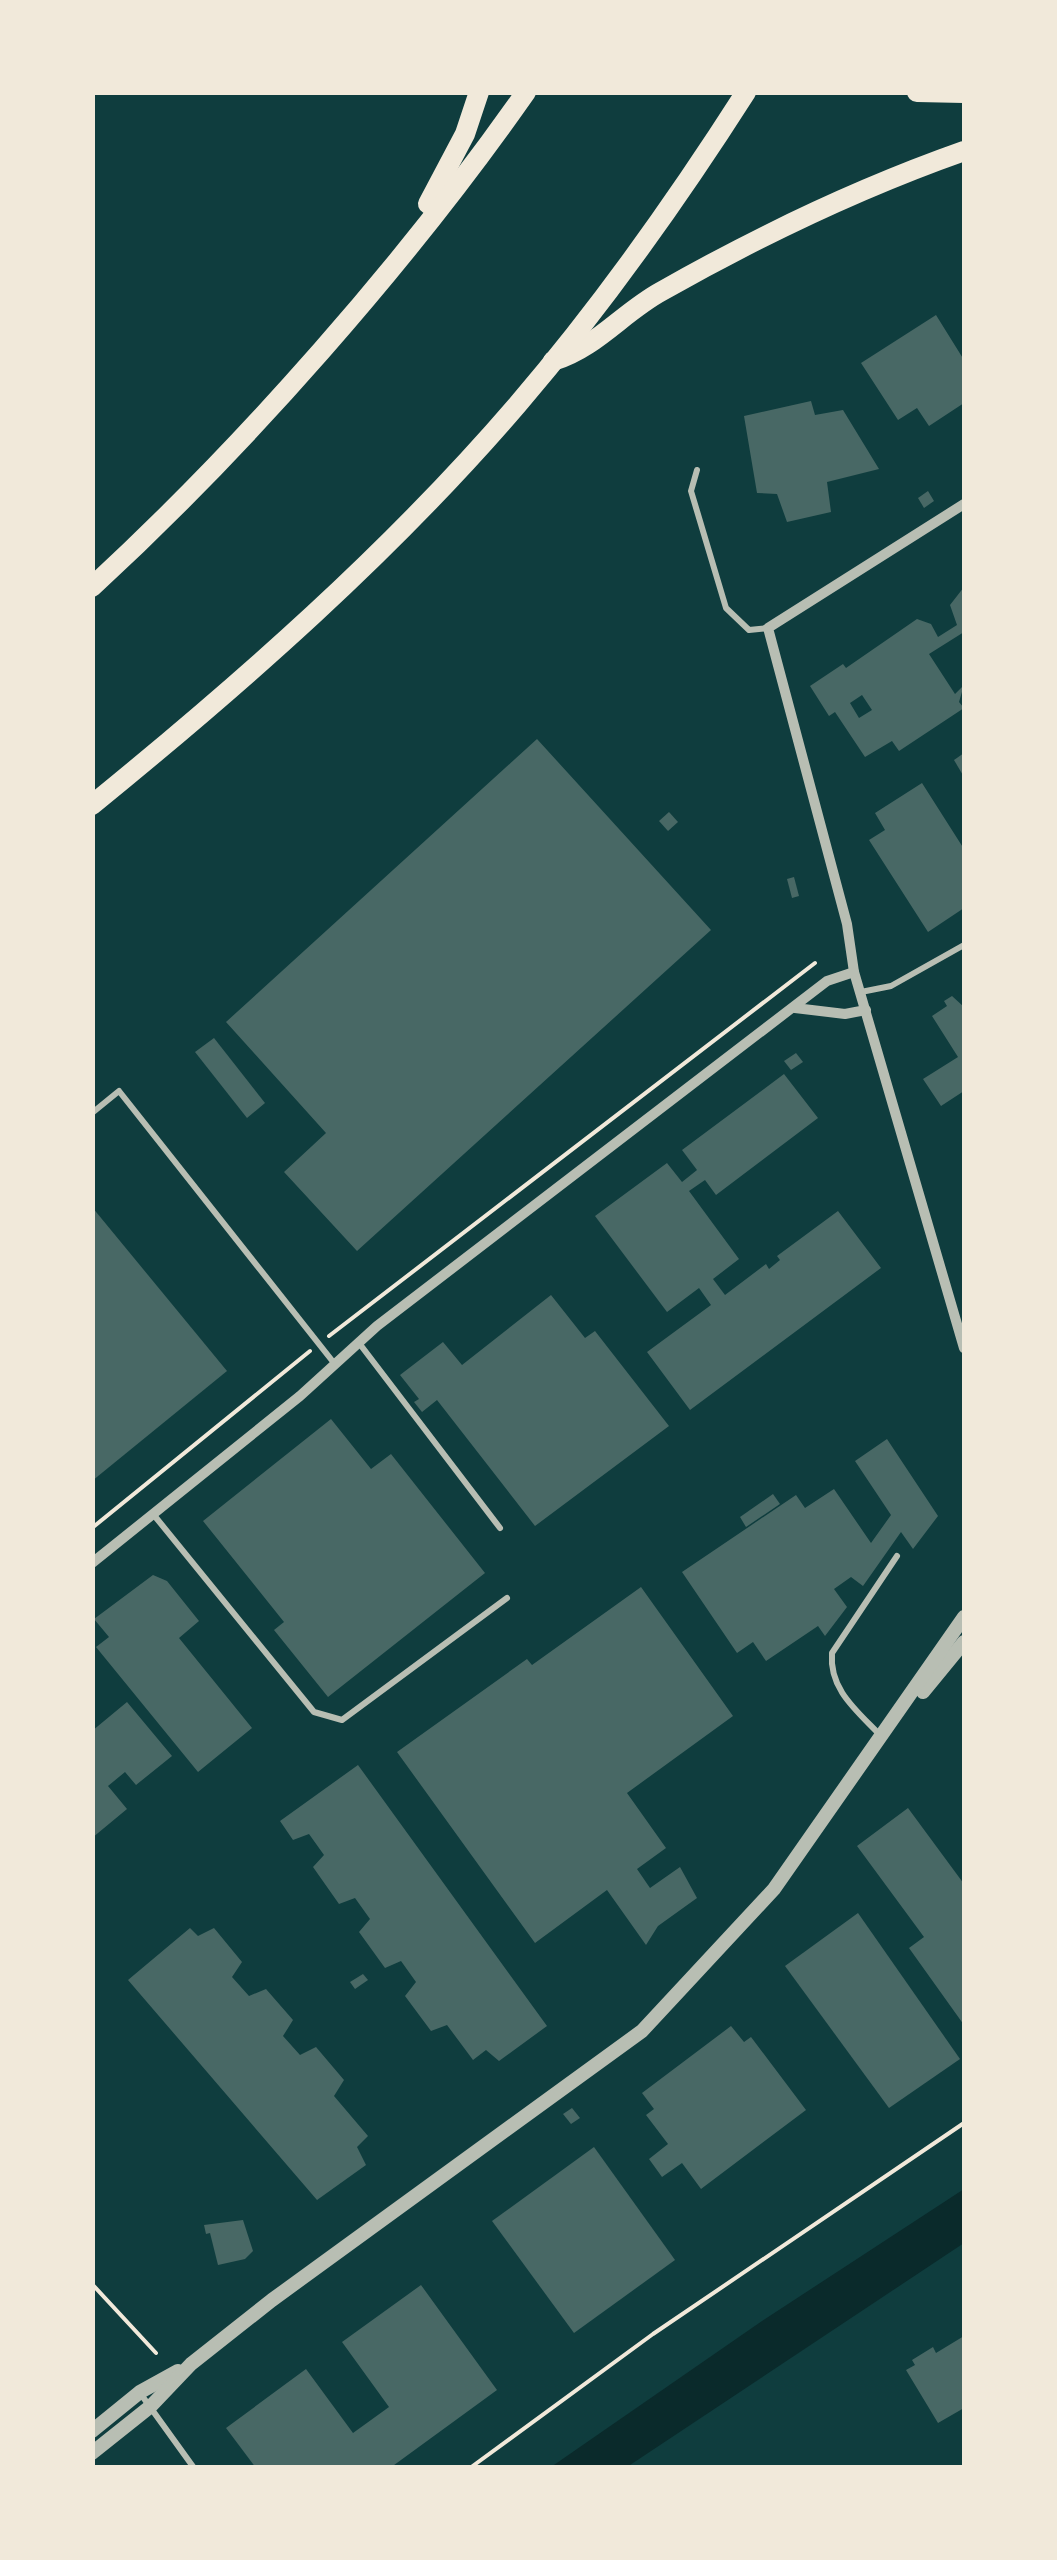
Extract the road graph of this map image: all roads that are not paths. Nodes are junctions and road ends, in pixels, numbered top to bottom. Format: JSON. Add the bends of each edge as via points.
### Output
{"nodes":[{"id":1,"x":479,"y":92,"type":"edge"},
{"id":2,"x":526,"y":92,"type":"edge"},
{"id":3,"x":746,"y":92,"type":"edge"},
{"id":4,"x":917,"y":92,"type":"edge"},
{"id":5,"x":964,"y":93,"type":"edge"},
{"id":6,"x":964,"y":152,"type":"edge"},
{"id":7,"x":409,"y":243,"type":"junction"},
{"id":8,"x":553,"y":361,"type":"junction"},
{"id":9,"x":697,"y":470,"type":"dead end"},
{"id":10,"x":964,"y":504,"type":"edge"},
{"id":11,"x":92,"y":586,"type":"edge"},
{"id":12,"x":768,"y":628,"type":"junction"},
{"id":13,"x":92,"y":804,"type":"edge"},
{"id":14,"x":964,"y":944,"type":"edge"},
{"id":15,"x":854,"y":972,"type":"junction"},
{"id":16,"x":860,"y":992,"type":"junction"},
{"id":17,"x":796,"y":1008,"type":"junction"},
{"id":18,"x":866,"y":1010,"type":"junction"},
{"id":19,"x":92,"y":1113,"type":"edge"},
{"id":20,"x":359,"y":1343,"type":"junction"},
{"id":21,"x":964,"y":1348,"type":"edge"},
{"id":22,"x":335,"y":1364,"type":"junction"},
{"id":23,"x":153,"y":1514,"type":"junction"},
{"id":24,"x":500,"y":1528,"type":"dead end"},
{"id":25,"x":897,"y":1556,"type":"dead end"},
{"id":26,"x":92,"y":1563,"type":"edge"},
{"id":27,"x":507,"y":1598,"type":"dead end"},
{"id":28,"x":964,"y":1617,"type":"edge"},
{"id":29,"x":964,"y":1642,"type":"edge"},
{"id":30,"x":884,"y":1738,"type":"junction"},
{"id":31,"x":192,"y":2364,"type":"junction"},
{"id":32,"x":140,"y":2392,"type":"junction"},
{"id":33,"x":151,"y":2406,"type":"junction"},
{"id":34,"x":92,"y":2431,"type":"edge"},
{"id":35,"x":92,"y":2453,"type":"edge"},
{"id":36,"x":194,"y":2468,"type":"edge"}],
"edges":[{"from":1,"to":7,"type":"highway"},
{"from":2,"to":7,"type":"highway"},
{"from":3,"to":8,"type":"highway"},
{"from":4,"to":5,"type":"highway"},
{"from":6,"to":8,"type":"highway","via":[[748,242],[649,298],[581,352]]},
{"from":7,"to":11,"type":"highway","via":[[264,412]]},
{"from":8,"to":13,"type":"highway","via":[[447,483],[350,580]]},
{"from":9,"to":12,"type":"lane","via":[[691,491],[726,608],[749,630]]},
{"from":10,"to":12,"type":"street"},
{"from":12,"to":15,"type":"street"},
{"from":14,"to":16,"type":"lane","via":[[891,986]]},
{"from":15,"to":16,"type":"street"},
{"from":15,"to":17,"type":"street","via":[[827,981]]},
{"from":16,"to":18,"type":"street"},
{"from":17,"to":18,"type":"street"},
{"from":17,"to":20,"type":"street"},
{"from":18,"to":21,"type":"street"},
{"from":19,"to":22,"type":"lane","via":[[119,1092]]},
{"from":20,"to":22,"type":"street"},
{"from":20,"to":24,"type":"lane"},
{"from":22,"to":23,"type":"street"},
{"from":23,"to":26,"type":"street"},
{"from":23,"to":27,"type":"lane","via":[[314,1712],[330,1718],[342,1720]]},
{"from":25,"to":30,"type":"lane","via":[[832,1653],[843,1696]]},
{"from":28,"to":30,"type":"street"},
{"from":29,"to":30,"type":"street"},
{"from":30,"to":31,"type":"street","via":[[774,1889],[642,2032]]},
{"from":31,"to":32,"type":"street"},
{"from":31,"to":33,"type":"street"},
{"from":32,"to":33,"type":"lane"},
{"from":32,"to":34,"type":"street"},
{"from":33,"to":35,"type":"street"},
{"from":33,"to":36,"type":"lane"}]}
